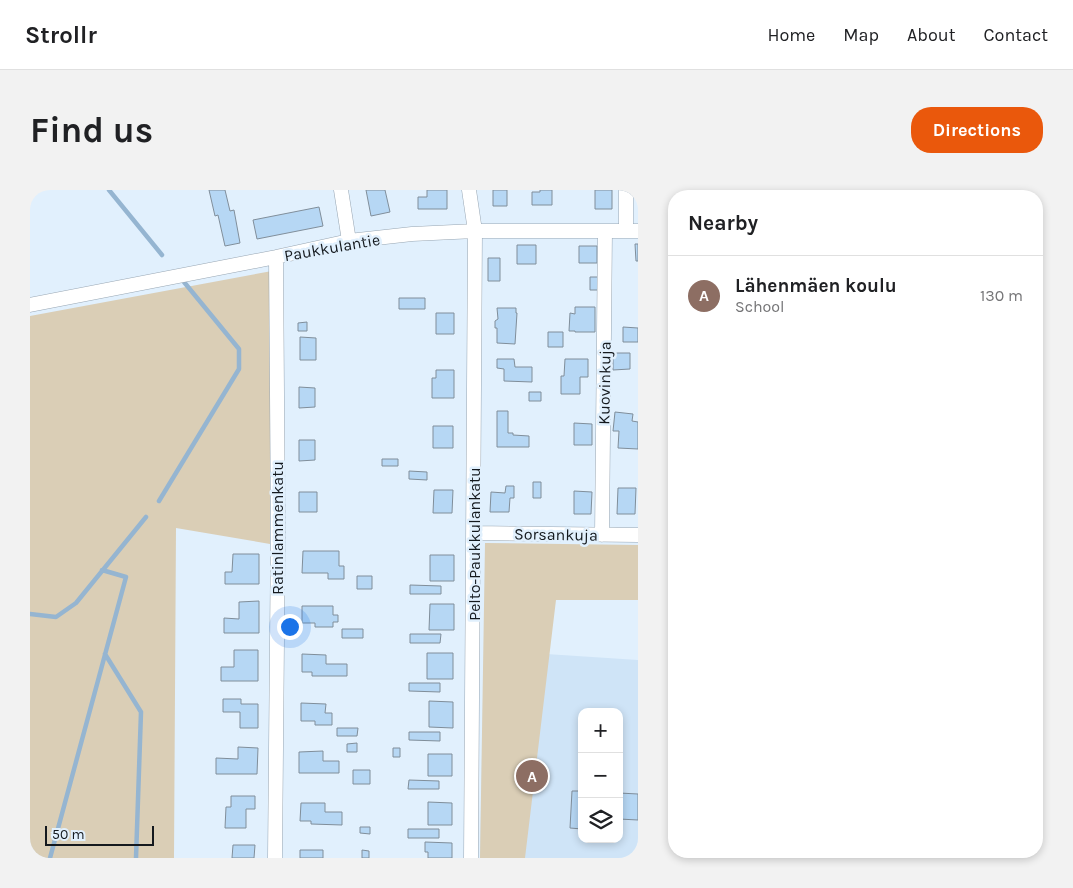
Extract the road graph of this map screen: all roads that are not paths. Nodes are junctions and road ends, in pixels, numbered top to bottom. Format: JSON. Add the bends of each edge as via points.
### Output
{"nodes":[{"id":1,"x":341,"y":190,"type":"edge"},
{"id":2,"x":469,"y":190,"type":"edge"},
{"id":3,"x":626,"y":190,"type":"edge"},
{"id":4,"x":475,"y":231,"type":"junction"},
{"id":5,"x":605,"y":231,"type":"junction"},
{"id":6,"x":632,"y":231,"type":"edge"},
{"id":7,"x":349,"y":241,"type":"junction"},
{"id":8,"x":276,"y":257,"type":"junction"},
{"id":9,"x":30,"y":305,"type":"edge"},
{"id":10,"x":474,"y":533,"type":"junction"},
{"id":11,"x":602,"y":535,"type":"junction"},
{"id":12,"x":638,"y":535,"type":"edge"},
{"id":13,"x":275,"y":858,"type":"edge"},
{"id":14,"x":472,"y":858,"type":"edge"}],
"edges":[{"from":1,"to":7,"type":"street"},
{"from":2,"to":4,"type":"street","name":"Pelto-Paukkulankatu"},
{"from":3,"to":6,"type":"street"},
{"from":4,"to":5,"type":"street","name":"Paukkulantie"},
{"from":4,"to":7,"type":"street","name":"Paukkulantie"},
{"from":4,"to":10,"type":"street","name":"Pelto-Paukkulankatu"},
{"from":5,"to":6,"type":"street","name":"Paukkulantie"},
{"from":5,"to":11,"type":"street","name":"Kuovinkuja"},
{"from":7,"to":8,"type":"street","name":"Paukkulantie"},
{"from":8,"to":9,"type":"street","name":"Paukkulantie"},
{"from":8,"to":13,"type":"street","name":"Ratinlammenkatu"},
{"from":10,"to":11,"type":"street","name":"Sorsankuja"},
{"from":10,"to":14,"type":"street","name":"Pelto-Paukkulankatu"},
{"from":11,"to":12,"type":"street","name":"Sorsankuja"}]}
